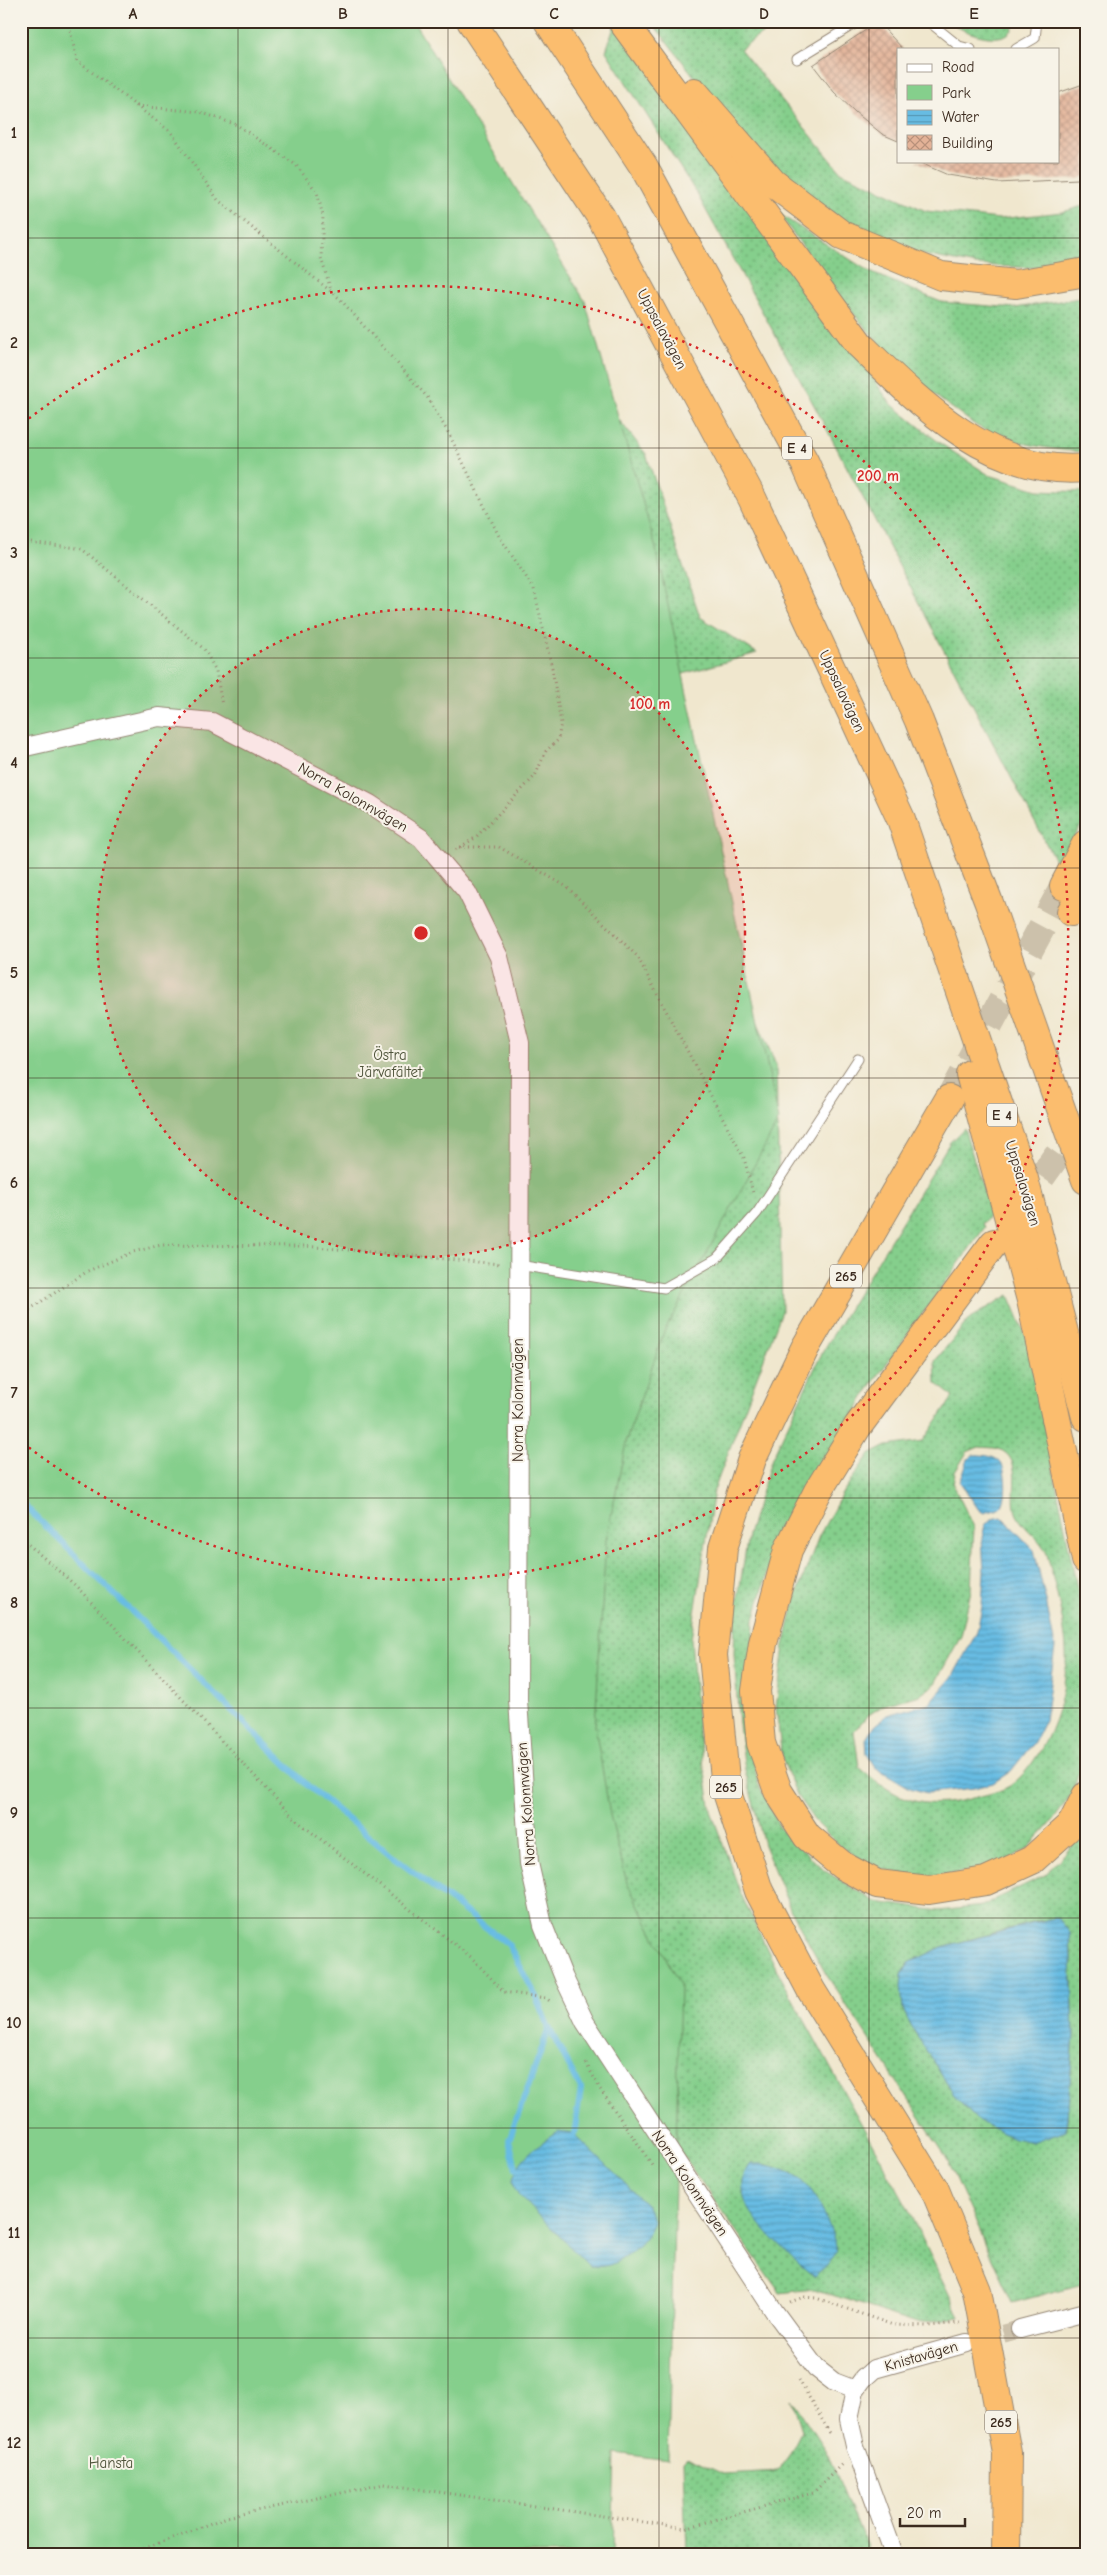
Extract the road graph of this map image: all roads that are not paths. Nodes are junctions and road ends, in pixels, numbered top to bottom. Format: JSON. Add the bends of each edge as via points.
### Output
{"nodes":[{"id":1,"x":471,"y":21,"type":"edge"},
{"id":2,"x":548,"y":21,"type":"edge"},
{"id":3,"x":622,"y":21,"type":"edge"},
{"id":4,"x":632,"y":21,"type":"edge"},
{"id":5,"x":859,"y":21,"type":"edge"},
{"id":6,"x":928,"y":21,"type":"edge"},
{"id":7,"x":1037,"y":21,"type":"edge"},
{"id":8,"x":966,"y":48,"type":"edge"},
{"id":9,"x":1018,"y":48,"type":"edge"},
{"id":10,"x":797,"y":59,"type":"dead end"},
{"id":11,"x":1086,"y":272,"type":"edge"},
{"id":12,"x":1086,"y":468,"type":"edge"},
{"id":13,"x":21,"y":748,"type":"edge"},
{"id":14,"x":901,"y":819,"type":"junction"},
{"id":15,"x":1086,"y":844,"type":"edge"},
{"id":16,"x":1075,"y":886,"type":"edge"},
{"id":17,"x":1071,"y":912,"type":"tunnel mouth"},
{"id":18,"x":858,"y":1059,"type":"dead end"},
{"id":19,"x":950,"y":1099,"type":"tunnel mouth"},
{"id":20,"x":1086,"y":1180,"type":"edge"},
{"id":21,"x":994,"y":1243,"type":"dead end"},
{"id":22,"x":518,"y":1265,"type":"junction"},
{"id":23,"x":1086,"y":1417,"type":"edge"},
{"id":24,"x":1086,"y":1560,"type":"edge"},
{"id":25,"x":1086,"y":1796,"type":"edge"},
{"id":26,"x":1086,"y":2312,"type":"edge"},
{"id":27,"x":1020,"y":2329,"type":"tunnel mouth"},
{"id":28,"x":967,"y":2343,"type":"tunnel mouth"},
{"id":29,"x":855,"y":2390,"type":"junction"},
{"id":30,"x":894,"y":2554,"type":"edge"},
{"id":31,"x":1006,"y":2554,"type":"edge"}],
"edges":[{"from":1,"to":14,"type":"highway","name":"Uppsalavägen","number":"E 4","via":[[606,225],[752,498]]},
{"from":2,"to":20,"type":"highway","number":"E 4","via":[[644,167],[805,464],[919,721],[989,903]]},
{"from":3,"to":12,"type":"highway","via":[[860,345],[906,391],[958,432],[998,452],[1040,466]]},
{"from":4,"to":11,"type":"highway","via":[[773,183],[842,235],[941,276],[1016,284]]},
{"from":5,"to":10,"type":"lane"},
{"from":6,"to":8,"type":"lane","via":[[959,46]]},
{"from":7,"to":9,"type":"lane","via":[[1035,38]]},
{"from":13,"to":22,"type":"street","name":"Norra Kolonnvägen","via":[[159,717],[212,722],[370,804],[421,838],[467,892],[499,957],[520,1043]]},
{"from":14,"to":23,"type":"highway","name":"Uppsalavägen","number":"E 4","via":[[1024,1180]]},
{"from":14,"to":24,"type":"highway","via":[[1031,1300]]},
{"from":15,"to":16,"type":"highway"},
{"from":16,"to":17,"type":"highway"},
{"from":18,"to":22,"type":"lane","via":[[757,1212],[717,1258],[664,1288]]},
{"from":19,"to":31,"type":"highway","number":"265","via":[[805,1348],[752,1458],[723,1548],[713,1655],[726,1789],[759,1891],[811,1990],[935,2190],[976,2291],[1007,2454]]},
{"from":21,"to":25,"type":"highway","via":[[858,1426],[818,1491],[788,1550],[763,1643],[756,1690],[760,1743],[778,1791],[807,1836],[843,1866],[877,1884],[930,1890],[986,1881],[1032,1860],[1072,1824]]},
{"from":22,"to":29,"type":"street","name":"Norra Kolonnvägen","via":[[518,1700],[529,1863],[543,1925],[585,2022],[774,2311],[816,2368],[834,2382]]},
{"from":26,"to":27,"type":"street"},
{"from":28,"to":29,"type":"street","name":"Knistavägen","via":[[874,2369]]},
{"from":29,"to":30,"type":"street","name":"Knistavägen","via":[[849,2419],[855,2446]]}]}
